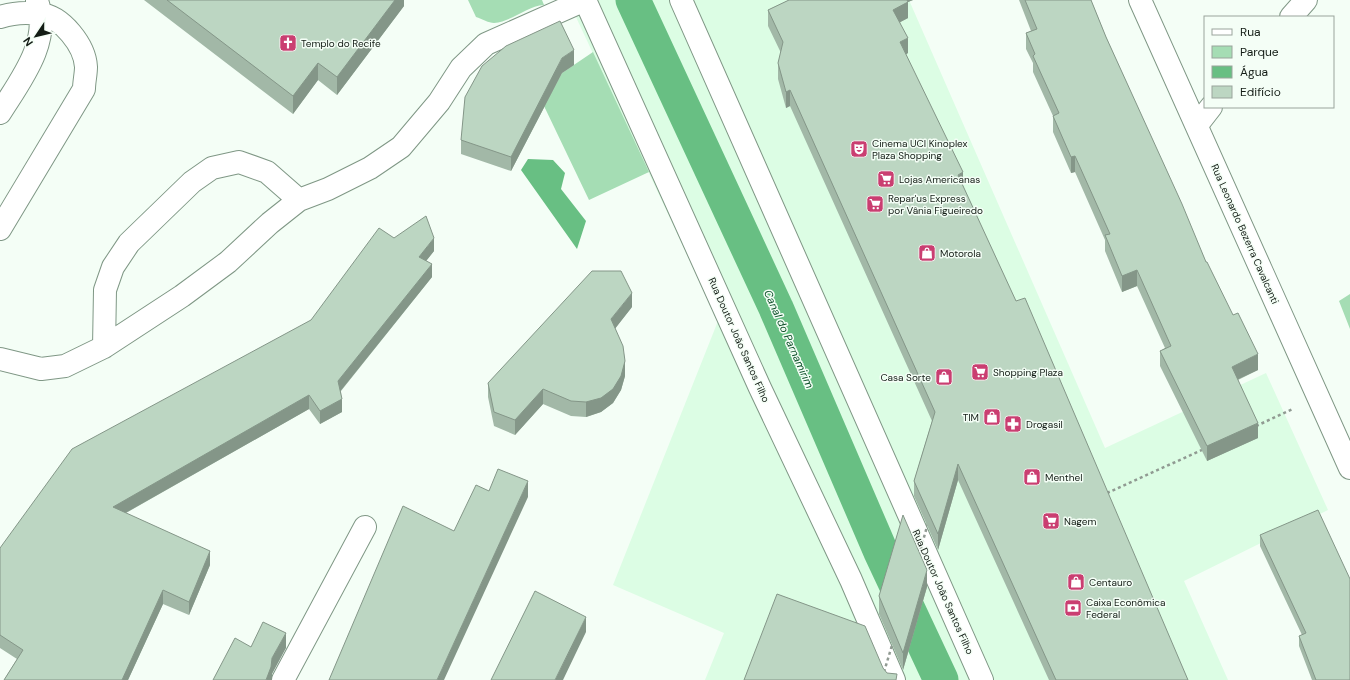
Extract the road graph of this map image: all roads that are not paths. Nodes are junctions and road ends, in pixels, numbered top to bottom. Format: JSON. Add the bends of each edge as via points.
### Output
{"nodes":[{"id":1,"x":585,"y":0,"type":"edge"},
{"id":2,"x":681,"y":0,"type":"edge"},
{"id":3,"x":1140,"y":0,"type":"edge"},
{"id":4,"x":1306,"y":0,"type":"edge"},
{"id":5,"x":39,"y":7,"type":"edge"},
{"id":6,"x":1292,"y":16,"type":"edge"},
{"id":7,"x":0,"y":17,"type":"edge"},
{"id":8,"x":1210,"y":108,"type":"edge"},
{"id":9,"x":0,"y":113,"type":"edge"},
{"id":10,"x":1197,"y":124,"type":"junction"},
{"id":11,"x":300,"y":200,"type":"junction"},
{"id":12,"x":0,"y":229,"type":"edge"},
{"id":13,"x":104,"y":347,"type":"junction"},
{"id":14,"x":0,"y":359,"type":"edge"},
{"id":15,"x":1350,"y":468,"type":"edge"},
{"id":16,"x":365,"y":527,"type":"dead end"},
{"id":17,"x":889,"y":676,"type":"edge"},
{"id":18,"x":283,"y":680,"type":"edge"},
{"id":19,"x":982,"y":680,"type":"edge"}],
"edges":[{"from":1,"to":11,"type":"street","via":[[486,44],[461,68],[439,102],[401,147],[370,168]]},
{"from":1,"to":17,"type":"street","name":"Rua Doutor João Santos Filho","via":[[760,388],[851,580]]},
{"from":2,"to":19,"type":"street","name":"Rua Doutor João Santos Filho"},
{"from":3,"to":10,"type":"street","name":"Rua Leonardo Bezerra Cavalcanti"},
{"from":4,"to":6,"type":"street"},
{"from":5,"to":7,"type":"street"},
{"from":5,"to":9,"type":"street","via":[[38,40],[29,67]]},
{"from":5,"to":12,"type":"street","via":[[63,25],[78,41],[86,66],[84,89]]},
{"from":8,"to":10,"type":"street"},
{"from":10,"to":15,"type":"street","name":"Rua Leonardo Bezerra Cavalcanti"},
{"from":11,"to":13,"type":"street","via":[[270,223],[223,266]]},
{"from":11,"to":13,"type":"street","via":[[267,172],[239,162],[212,168],[192,182],[129,243],[112,267],[105,290]]},
{"from":13,"to":14,"type":"street","via":[[65,366],[41,369]]},
{"from":16,"to":18,"type":"street"}]}
